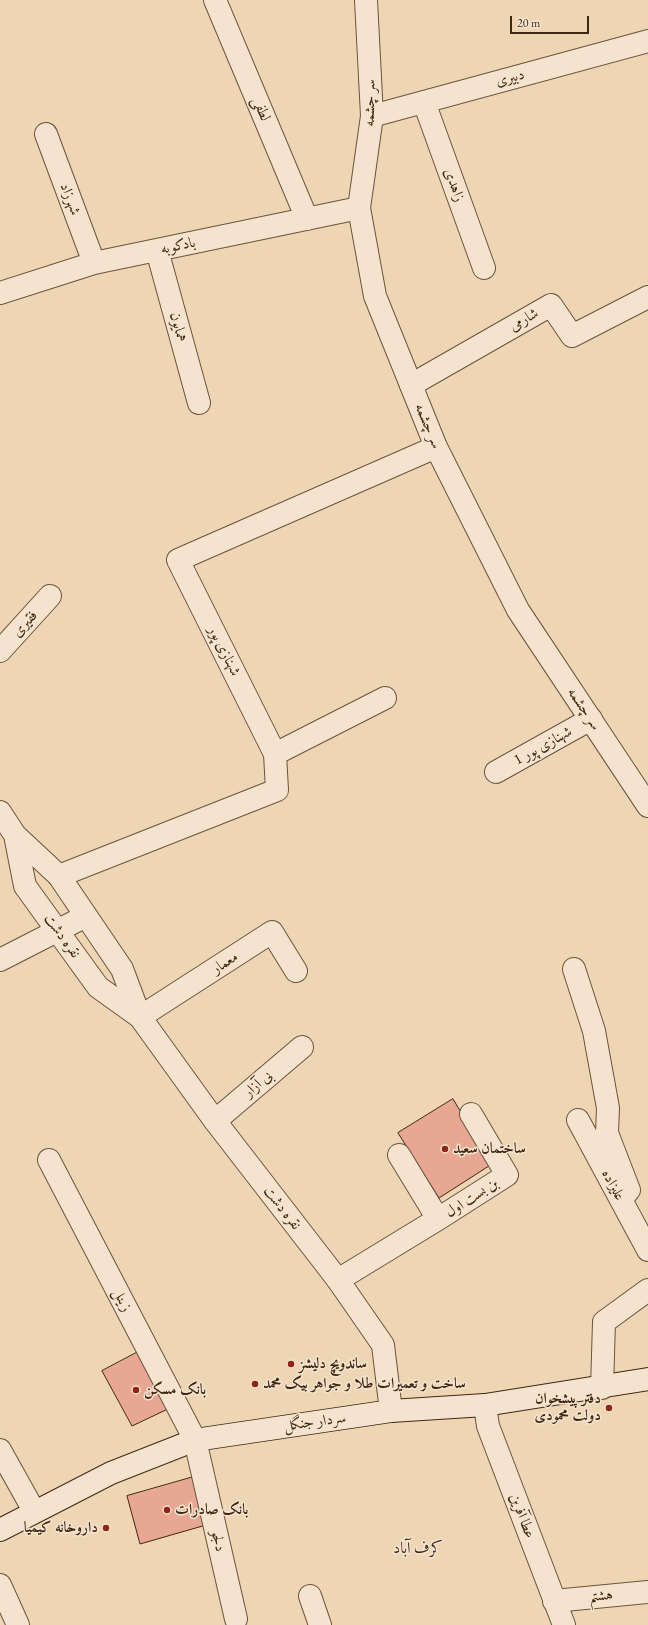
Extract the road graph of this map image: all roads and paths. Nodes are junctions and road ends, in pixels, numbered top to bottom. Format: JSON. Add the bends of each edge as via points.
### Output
{"nodes":[{"id":1,"x":215,"y":0,"type":"edge"},
{"id":2,"x":366,"y":0,"type":"edge"},
{"id":3,"x":648,"y":41,"type":"edge"},
{"id":4,"x":424,"y":102,"type":"junction"},
{"id":5,"x":372,"y":116,"type":"junction"},
{"id":6,"x":46,"y":134,"type":"dead end"},
{"id":7,"x":359,"y":208,"type":"junction"},
{"id":8,"x":307,"y":219,"type":"junction"},
{"id":9,"x":157,"y":250,"type":"junction"},
{"id":10,"x":94,"y":263,"type":"junction"},
{"id":11,"x":484,"y":268,"type":"dead end"},
{"id":12,"x":0,"y":293,"type":"edge"},
{"id":13,"x":648,"y":297,"type":"edge"},
{"id":14,"x":411,"y":385,"type":"junction"},
{"id":15,"x":199,"y":403,"type":"dead end"},
{"id":16,"x":436,"y":447,"type":"junction"},
{"id":17,"x":50,"y":596,"type":"dead end"},
{"id":18,"x":0,"y":651,"type":"edge"},
{"id":19,"x":385,"y":698,"type":"dead end"},
{"id":20,"x":591,"y":719,"type":"junction"},
{"id":21,"x":275,"y":754,"type":"junction"},
{"id":22,"x":496,"y":772,"type":"dead end"},
{"id":23,"x":648,"y":805,"type":"edge"},
{"id":24,"x":0,"y":812,"type":"edge"},
{"id":25,"x":15,"y":835,"type":"junction"},
{"id":26,"x":59,"y":876,"type":"junction"},
{"id":27,"x":86,"y":916,"type":"junction"},
{"id":28,"x":58,"y":931,"type":"junction"},
{"id":29,"x":0,"y":960,"type":"edge"},
{"id":30,"x":574,"y":969,"type":"dead end"},
{"id":31,"x":296,"y":971,"type":"dead end"},
{"id":32,"x":140,"y":1017,"type":"junction"},
{"id":33,"x":302,"y":1046,"type":"dead end"},
{"id":34,"x":471,"y":1114,"type":"dead end"},
{"id":35,"x":578,"y":1120,"type":"dead end"},
{"id":36,"x":215,"y":1121,"type":"junction"},
{"id":37,"x":399,"y":1155,"type":"dead end"},
{"id":38,"x":50,"y":1160,"type":"dead end"},
{"id":39,"x":621,"y":1200,"type":"junction"},
{"id":40,"x":438,"y":1219,"type":"junction"},
{"id":41,"x":648,"y":1250,"type":"edge"},
{"id":42,"x":338,"y":1280,"type":"junction"},
{"id":43,"x":648,"y":1290,"type":"edge"},
{"id":44,"x":648,"y":1379,"type":"edge"},
{"id":45,"x":602,"y":1388,"type":"junction"},
{"id":46,"x":484,"y":1405,"type":"junction"},
{"id":47,"x":391,"y":1411,"type":"junction"},
{"id":48,"x":195,"y":1440,"type":"junction"},
{"id":49,"x":0,"y":1450,"type":"edge"},
{"id":50,"x":34,"y":1511,"type":"junction"},
{"id":51,"x":0,"y":1530,"type":"edge"},
{"id":52,"x":0,"y":1585,"type":"edge"},
{"id":53,"x":648,"y":1592,"type":"edge"},
{"id":54,"x":310,"y":1596,"type":"dead end"},
{"id":55,"x":559,"y":1617,"type":"edge"},
{"id":56,"x":236,"y":1619,"type":"dead end"},
{"id":57,"x":18,"y":1625,"type":"edge"},
{"id":58,"x":320,"y":1625,"type":"edge"}],
"edges":[{"from":1,"to":8,"type":"street","name":"لطفی"},
{"from":2,"to":5,"type":"street","name":"سر چشمه"},
{"from":3,"to":4,"type":"street","name":"دبیری"},
{"from":4,"to":5,"type":"street","name":"دبیری"},
{"from":4,"to":11,"type":"street","name":"زاهدی"},
{"from":5,"to":7,"type":"street","name":"سر چشمه"},
{"from":6,"to":10,"type":"street","name":"شهرزاد"},
{"from":7,"to":8,"type":"street","name":"بادکوبه"},
{"from":7,"to":14,"type":"street","name":"سر چشمه","via":[[375,296]]},
{"from":8,"to":9,"type":"street","name":"بادکوبه"},
{"from":9,"to":10,"type":"street","name":"بادکوبه"},
{"from":9,"to":15,"type":"street","name":"همایون"},
{"from":10,"to":12,"type":"street","name":"بادکوبه"},
{"from":13,"to":14,"type":"street","name":"شارمی","via":[[572,336],[551,305]]},
{"from":14,"to":16,"type":"street","name":"سر چشمه"},
{"from":16,"to":20,"type":"street","name":"سر چشمه","via":[[518,610]]},
{"from":16,"to":21,"type":"street","name":"شهنازی پور","via":[[178,560]]},
{"from":17,"to":18,"type":"street","name":"فقیری"},
{"from":19,"to":21,"type":"street"},
{"from":20,"to":22,"type":"street","name":"شهنازی پور 1"},
{"from":20,"to":23,"type":"street","name":"سر چشمه"},
{"from":21,"to":26,"type":"street","name":"شهنازی پور","via":[[276,790]]},
{"from":24,"to":25,"type":"street","name":"نقره دشت"},
{"from":25,"to":26,"type":"street","name":"نقره دشت"},
{"from":25,"to":28,"type":"street","name":"نقره دشت","via":[[25,886]]},
{"from":26,"to":27,"type":"street","name":"نقره دشت"},
{"from":27,"to":28,"type":"street"},
{"from":27,"to":32,"type":"street","name":"نقره دشت","via":[[122,969]]},
{"from":28,"to":29,"type":"street"},
{"from":28,"to":32,"type":"street","name":"نقره دشت","via":[[98,987]]},
{"from":30,"to":39,"type":"street","via":[[594,1032],[608,1108],[608,1133],[629,1190]]},
{"from":31,"to":32,"type":"street","name":"معمار","via":[[272,932]]},
{"from":32,"to":36,"type":"street","name":"نقره دشت"},
{"from":33,"to":36,"type":"street","name":"بی آزار"},
{"from":34,"to":40,"type":"street","name":"بن بست اول","via":[[507,1175]]},
{"from":35,"to":39,"type":"street","name":"علیزاده"},
{"from":36,"to":42,"type":"street","name":"نقره دشت"},
{"from":37,"to":40,"type":"street","name":"بن بست اول"},
{"from":38,"to":48,"type":"street","name":"زینل"},
{"from":39,"to":41,"type":"street","name":"علیزاده"},
{"from":40,"to":42,"type":"street","name":"بن بست اول"},
{"from":42,"to":47,"type":"street","name":"نقره دشت","via":[[383,1345]]},
{"from":43,"to":45,"type":"street","via":[[604,1322]]},
{"from":44,"to":45,"type":"street","name":"سردار جنگل"},
{"from":45,"to":46,"type":"street","name":"سردار جنگل"},
{"from":46,"to":47,"type":"street","name":"سردار جنگل"},
{"from":46,"to":55,"type":"street","name":"عطا آفرین","via":[[488,1426]]},
{"from":47,"to":48,"type":"street","name":"سردار جنگل"},
{"from":48,"to":50,"type":"street","name":"سردار جنگل","via":[[111,1473]]},
{"from":48,"to":56,"type":"street","name":"دلجو"},
{"from":49,"to":50,"type":"street"},
{"from":50,"to":51,"type":"street","name":"سردار جنگل"},
{"from":52,"to":57,"type":"street"},
{"from":53,"to":55,"type":"street","name":"هشتم"},
{"from":54,"to":58,"type":"street"}]}
